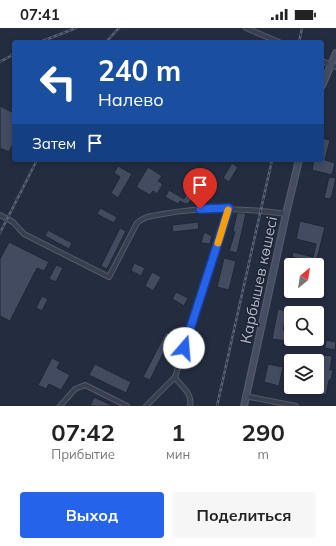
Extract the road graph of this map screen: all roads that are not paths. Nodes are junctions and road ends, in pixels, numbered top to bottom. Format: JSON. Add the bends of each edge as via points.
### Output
{"nodes":[{"id":1,"x":246,"y":28,"type":"edge"},
{"id":2,"x":274,"y":40,"type":"edge"},
{"id":3,"x":336,"y":53,"type":"edge"},
{"id":4,"x":333,"y":66,"type":"edge"},
{"id":5,"x":324,"y":82,"type":"edge"},
{"id":6,"x":299,"y":162,"type":"edge"},
{"id":7,"x":229,"y":208,"type":"junction"},
{"id":8,"x":286,"y":214,"type":"junction"},
{"id":9,"x":0,"y":215,"type":"edge"},
{"id":10,"x":175,"y":377,"type":"junction"},
{"id":11,"x":245,"y":396,"type":"junction"},
{"id":12,"x":60,"y":406,"type":"edge"},
{"id":13,"x":126,"y":406,"type":"edge"},
{"id":14,"x":146,"y":406,"type":"edge"},
{"id":15,"x":190,"y":406,"type":"edge"},
{"id":16,"x":244,"y":406,"type":"edge"},
{"id":17,"x":296,"y":406,"type":"edge"}],
"edges":[{"from":1,"to":2,"type":"street"},
{"from":3,"to":4,"type":"main road"},
{"from":4,"to":5,"type":"main road"},
{"from":6,"to":8,"type":"main road","name":"Карбышев көшесі"},
{"from":7,"to":8,"type":"street"},
{"from":7,"to":9,"type":"street","via":[[173,212],[142,218],[109,277],[24,234],[13,222]]},
{"from":7,"to":10,"type":"street"},
{"from":8,"to":11,"type":"main road","name":"Карбышев көшесі"},
{"from":10,"to":14,"type":"street"},
{"from":10,"to":15,"type":"street","via":[[190,394]]},
{"from":11,"to":16,"type":"main road","name":"Карбышев көшесі"},
{"from":11,"to":17,"type":"street"},
{"from":12,"to":13,"type":"street","via":[[75,389],[85,385]]}]}
